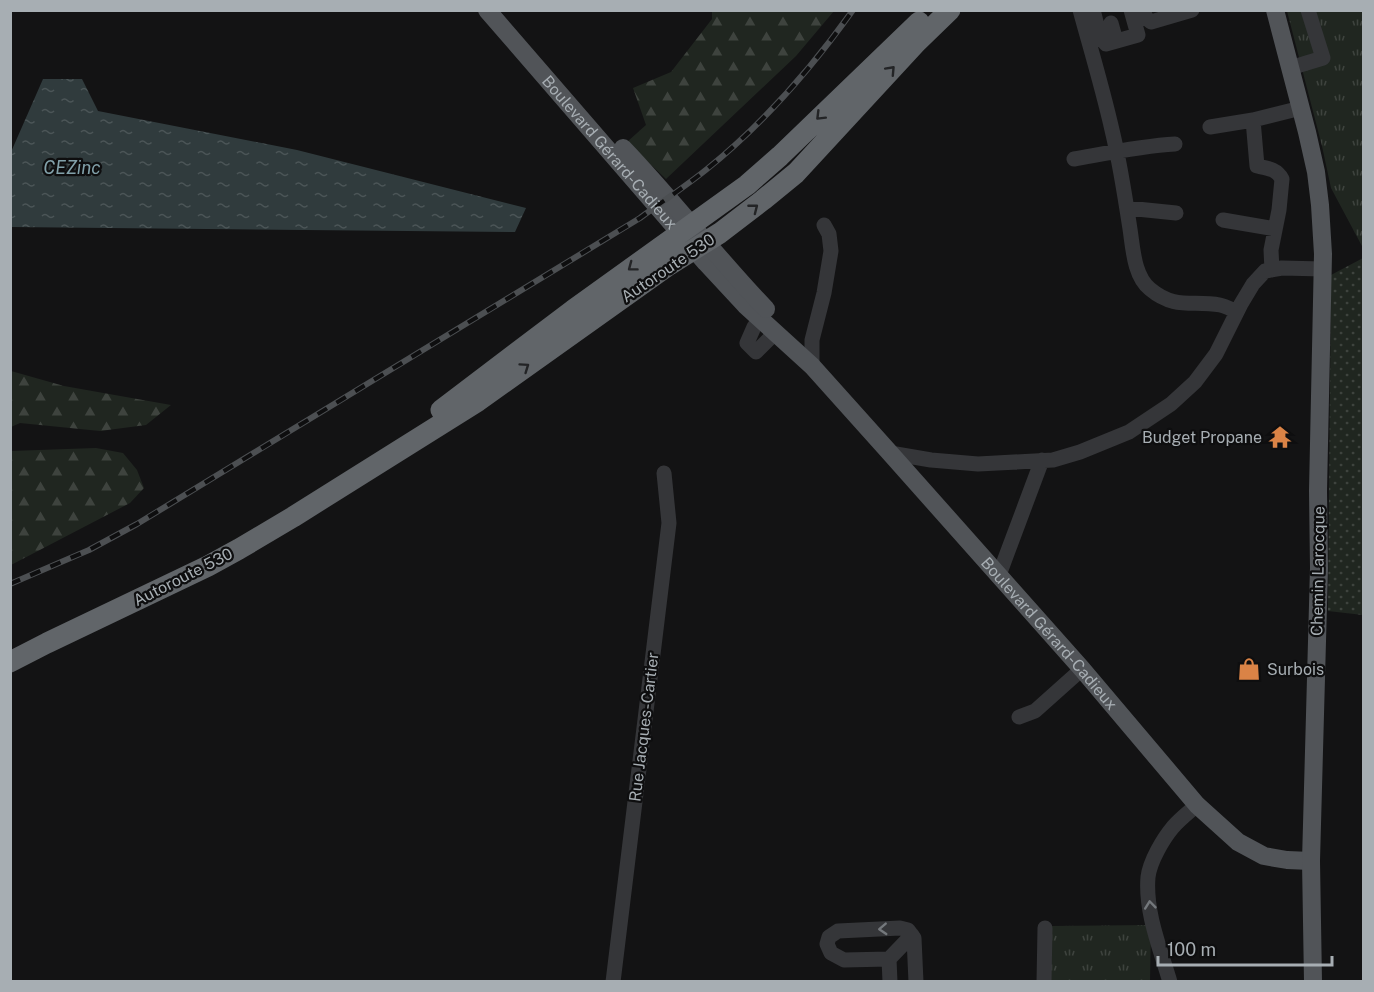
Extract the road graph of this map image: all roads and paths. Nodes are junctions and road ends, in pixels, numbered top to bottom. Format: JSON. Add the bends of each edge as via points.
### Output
{"nodes":[{"id":1,"x":488,"y":10,"type":"edge"},
{"id":2,"x":931,"y":10,"type":"edge"},
{"id":3,"x":950,"y":10,"type":"edge"},
{"id":4,"x":1080,"y":10,"type":"edge"},
{"id":5,"x":1093,"y":10,"type":"edge"},
{"id":6,"x":1131,"y":10,"type":"edge"},
{"id":7,"x":1143,"y":10,"type":"edge"},
{"id":8,"x":1191,"y":10,"type":"edge"},
{"id":9,"x":1275,"y":10,"type":"edge"},
{"id":10,"x":1308,"y":10,"type":"edge"},
{"id":11,"x":1111,"y":23,"type":"dead end"},
{"id":12,"x":1116,"y":41,"type":"junction"},
{"id":13,"x":1290,"y":68,"type":"junction"},
{"id":14,"x":1300,"y":108,"type":"junction"},
{"id":15,"x":1253,"y":120,"type":"junction"},
{"id":16,"x":1210,"y":127,"type":"dead end"},
{"id":17,"x":1175,"y":144,"type":"dead end"},
{"id":18,"x":1116,"y":151,"type":"junction"},
{"id":19,"x":1074,"y":159,"type":"dead end"},
{"id":20,"x":1127,"y":208,"type":"junction"},
{"id":21,"x":1176,"y":213,"type":"dead end"},
{"id":22,"x":1223,"y":220,"type":"dead end"},
{"id":23,"x":824,"y":225,"type":"dead end"},
{"id":24,"x":686,"y":228,"type":"junction"},
{"id":25,"x":1275,"y":229,"type":"junction"},
{"id":26,"x":700,"y":246,"type":"junction"},
{"id":27,"x":1323,"y":269,"type":"junction"},
{"id":28,"x":1272,"y":270,"type":"junction"},
{"id":29,"x":1237,"y":312,"type":"junction"},
{"id":30,"x":760,"y":319,"type":"junction"},
{"id":31,"x":775,"y":333,"type":"junction"},
{"id":32,"x":812,"y":366,"type":"junction"},
{"id":33,"x":890,"y":453,"type":"junction"},
{"id":34,"x":1042,"y":460,"type":"junction"},
{"id":35,"x":664,"y":473,"type":"dead end"},
{"id":36,"x":350,"y":480,"type":"junction"},
{"id":37,"x":999,"y":576,"type":"junction"},
{"id":38,"x":10,"y":662,"type":"edge"},
{"id":39,"x":1082,"y":669,"type":"junction"},
{"id":40,"x":1019,"y":717,"type":"dead end"},
{"id":41,"x":1197,"y":805,"type":"junction"},
{"id":42,"x":1311,"y":861,"type":"junction"},
{"id":43,"x":1045,"y":928,"type":"dead end"},
{"id":44,"x":912,"y":934,"type":"junction"},
{"id":45,"x":889,"y":959,"type":"junction"},
{"id":46,"x":613,"y":981,"type":"edge"},
{"id":47,"x":890,"y":981,"type":"edge"},
{"id":48,"x":916,"y":981,"type":"edge"},
{"id":49,"x":1044,"y":981,"type":"edge"},
{"id":50,"x":1170,"y":981,"type":"edge"},
{"id":51,"x":1313,"y":981,"type":"edge"}],
"edges":[{"from":1,"to":24,"type":"main road","name":"Boulevard Gérard-Cadieux","via":[[631,157]]},
{"from":2,"to":24,"type":"highway","name":"Autoroute 530","one_way":true,"via":[[780,156],[742,189]]},
{"from":26,"to":3,"type":"highway","name":"Autoroute 530","one_way":true,"via":[[789,178]]},
{"from":4,"to":18,"type":"street"},
{"from":5,"to":12,"type":"street","via":[[1101,40],[1106,44]]},
{"from":6,"to":12,"type":"street","via":[[1146,34]]},
{"from":7,"to":8,"type":"street","via":[[1151,21]]},
{"from":9,"to":13,"type":"main road","name":"Chemin Larocque"},
{"from":10,"to":13,"type":"street","via":[[1323,58]]},
{"from":11,"to":12,"type":"street"},
{"from":13,"to":14,"type":"main road","name":"Chemin Larocque"},
{"from":14,"to":15,"type":"street"},
{"from":14,"to":27,"type":"main road","name":"Chemin Larocque","via":[[1318,188]]},
{"from":15,"to":16,"type":"street"},
{"from":15,"to":25,"type":"street","via":[[1257,166],[1278,172],[1282,179]]},
{"from":17,"to":18,"type":"street"},
{"from":18,"to":19,"type":"street"},
{"from":18,"to":20,"type":"street"},
{"from":20,"to":21,"type":"street"},
{"from":20,"to":29,"type":"street","via":[[1134,254],[1146,285],[1169,301],[1219,305]]},
{"from":22,"to":25,"type":"street"},
{"from":23,"to":32,"type":"street","via":[[831,251],[812,340]]},
{"from":24,"to":26,"type":"main road","name":"Boulevard Gérard-Cadieux"},
{"from":24,"to":36,"type":"highway","name":"Autoroute 530","one_way":true},
{"from":25,"to":28,"type":"street"},
{"from":26,"to":30,"type":"main road","name":"Boulevard Gérard-Cadieux","via":[[738,297]]},
{"from":26,"to":32,"type":"main road","name":"Boulevard Gérard-Cadieux","via":[[792,336]]},
{"from":36,"to":26,"type":"highway","name":"Autoroute 530","one_way":true,"via":[[478,401]]},
{"from":27,"to":28,"type":"street"},
{"from":27,"to":42,"type":"main road","name":"Chemin Larocque"},
{"from":28,"to":29,"type":"street","via":[[1265,271],[1253,284]]},
{"from":29,"to":34,"type":"street","via":[[1216,354],[1195,382],[1171,404],[1129,432],[1080,452]]},
{"from":30,"to":31,"type":"main road","name":"Boulevard Gérard-Cadieux"},
{"from":30,"to":31,"type":"street","via":[[747,343],[756,352]]},
{"from":31,"to":32,"type":"main road","name":"Boulevard Gérard-Cadieux"},
{"from":32,"to":33,"type":"main road","name":"Boulevard Gérard-Cadieux"},
{"from":33,"to":34,"type":"street","via":[[978,464]]},
{"from":33,"to":37,"type":"main road","name":"Boulevard Gérard-Cadieux"},
{"from":34,"to":37,"type":"street"},
{"from":35,"to":46,"type":"street","name":"Rue Jacques-Cartier","via":[[669,523]]},
{"from":36,"to":38,"type":"highway","name":"Autoroute 530","via":[[231,554]]},
{"from":37,"to":39,"type":"main road","name":"Boulevard Gérard-Cadieux"},
{"from":39,"to":40,"type":"street","via":[[1035,711]]},
{"from":39,"to":41,"type":"main road","name":"Boulevard Gérard-Cadieux"},
{"from":41,"to":42,"type":"main road","name":"Boulevard Gérard-Cadieux","via":[[1238,842],[1264,856]]},
{"from":50,"to":41,"type":"street","one_way":true,"via":[[1149,908],[1148,875],[1164,839]]},
{"from":42,"to":51,"type":"main road","name":"Chemin Larocque"},
{"from":43,"to":49,"type":"street"},
{"from":44,"to":45,"type":"street"},
{"from":44,"to":45,"type":"street","one_way":true,"via":[[900,928],[838,931],[829,937],[831,953],[844,960]]},
{"from":44,"to":48,"type":"street"},
{"from":45,"to":47,"type":"street"}]}
